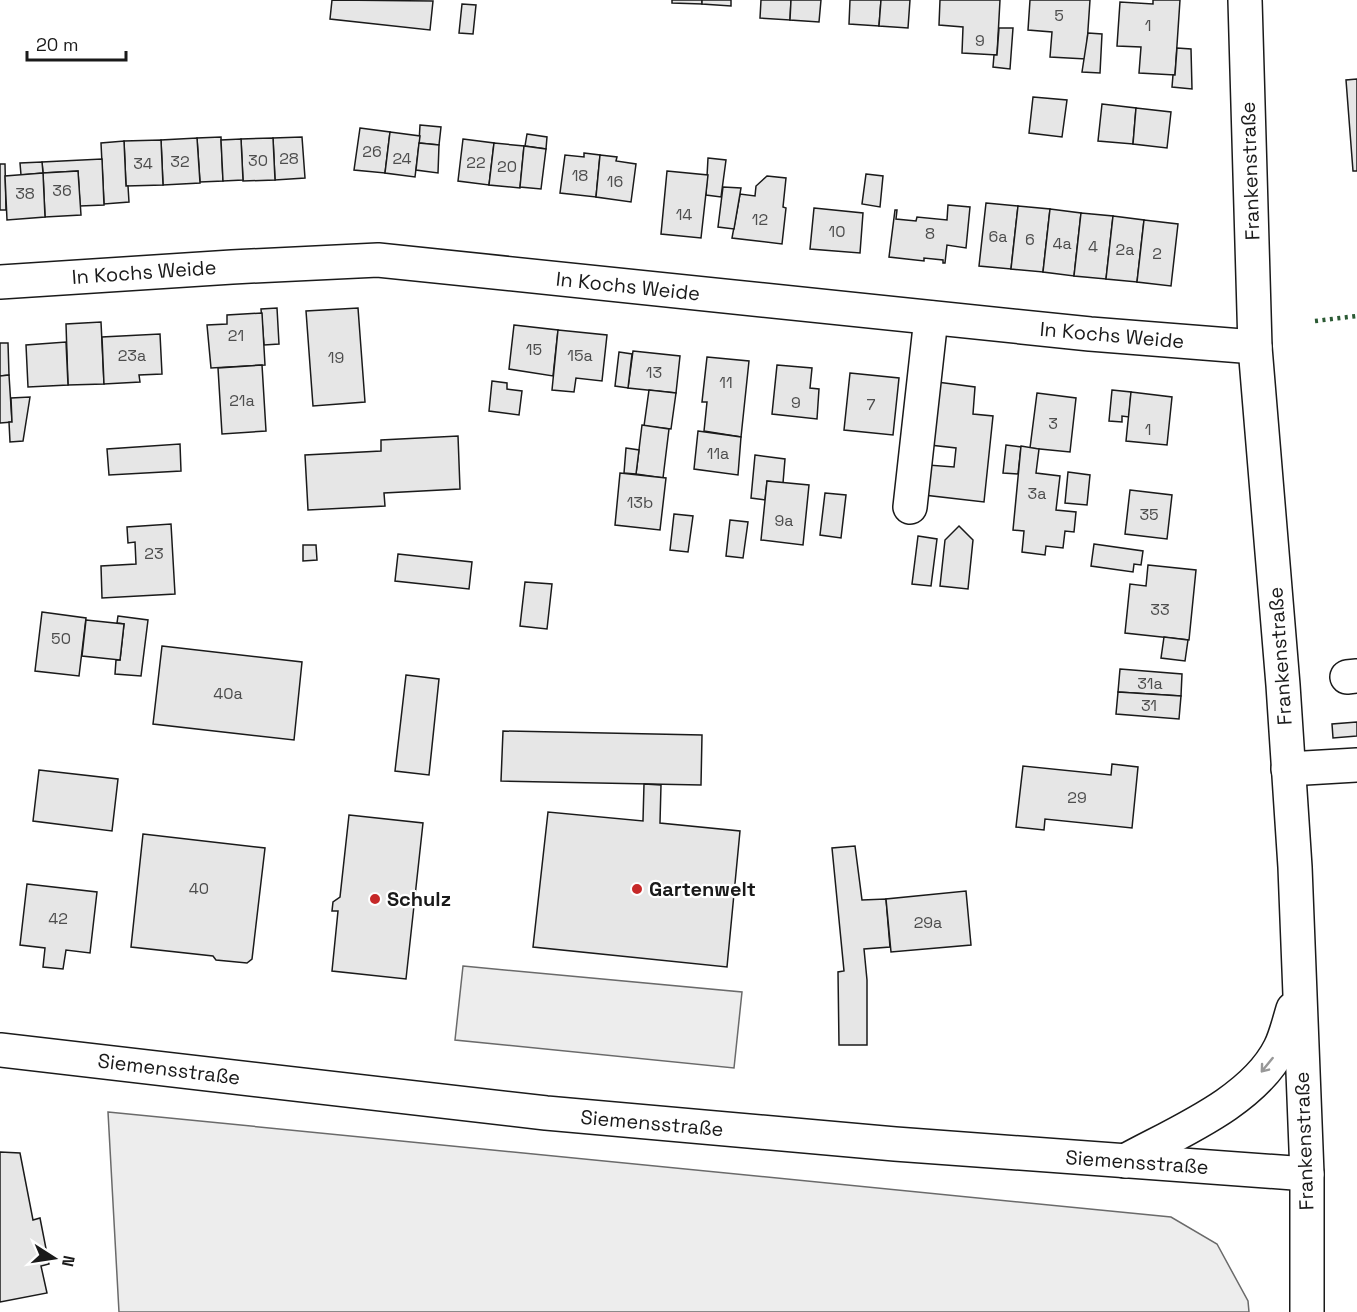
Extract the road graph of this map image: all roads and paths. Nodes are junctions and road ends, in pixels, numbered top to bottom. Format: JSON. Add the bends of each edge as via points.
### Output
{"nodes":[{"id":1,"x":1245,"y":0,"type":"edge"},
{"id":2,"x":0,"y":282,"type":"edge"},
{"id":3,"x":932,"y":318,"type":"junction"},
{"id":4,"x":1255,"y":347,"type":"junction"},
{"id":5,"x":910,"y":507,"type":"dead end"},
{"id":6,"x":1357,"y":765,"type":"edge"},
{"id":7,"x":1288,"y":768,"type":"junction"},
{"id":8,"x":1299,"y":993,"type":"junction"},
{"id":9,"x":0,"y":1050,"type":"edge"},
{"id":10,"x":1125,"y":1161,"type":"junction"},
{"id":11,"x":1306,"y":1174,"type":"junction"},
{"id":12,"x":1307,"y":1312,"type":"edge"}],
"edges":[{"from":1,"to":4,"type":"street","name":"Frankenstraße"},
{"from":2,"to":3,"type":"street","name":"In Kochs Weide","via":[[378,260]]},
{"from":3,"to":4,"type":"street","name":"In Kochs Weide"},
{"from":3,"to":5,"type":"street"},
{"from":4,"to":7,"type":"street","name":"Frankenstraße"},
{"from":6,"to":7,"type":"street"},
{"from":7,"to":8,"type":"street","name":"Frankenstraße"},
{"from":8,"to":10,"type":"street","one_way":true,"via":[[1280,1048],[1233,1101]]},
{"from":8,"to":11,"type":"street","name":"Frankenstraße"},
{"from":9,"to":10,"type":"street","name":"Siemensstraße","via":[[546,1113]]},
{"from":10,"to":11,"type":"street","name":"Siemensstraße"},
{"from":11,"to":12,"type":"street","name":"Frankenstraße"}]}
